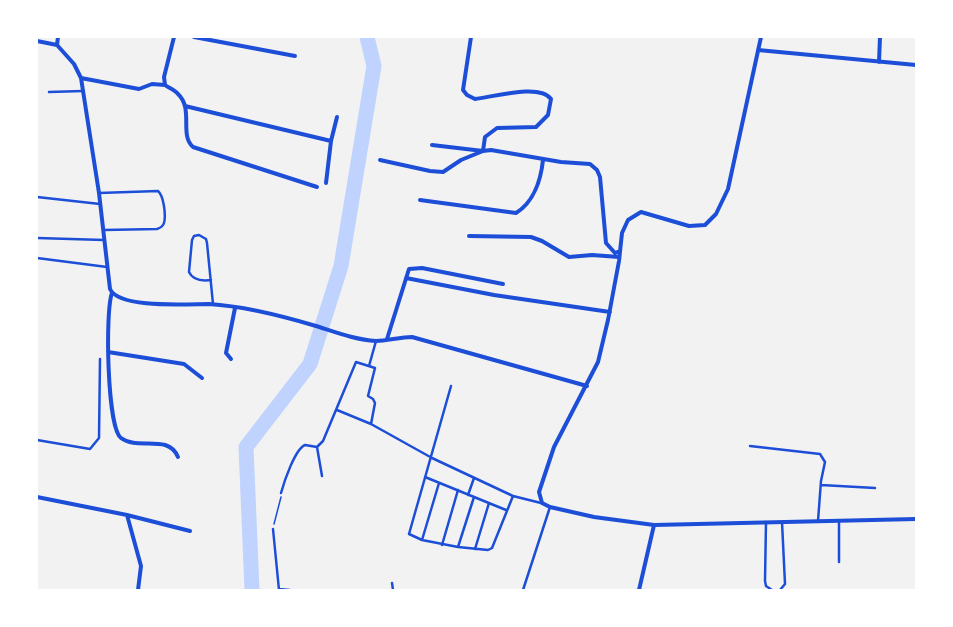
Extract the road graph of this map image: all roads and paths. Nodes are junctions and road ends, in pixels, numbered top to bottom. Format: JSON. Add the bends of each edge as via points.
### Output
{"nodes":[{"id":1,"x":58,"y":37,"type":"edge"},
{"id":2,"x":174,"y":37,"type":"edge"},
{"id":3,"x":194,"y":37,"type":"edge"},
{"id":4,"x":471,"y":37,"type":"edge"},
{"id":5,"x":761,"y":37,"type":"edge"},
{"id":6,"x":880,"y":37,"type":"edge"},
{"id":7,"x":37,"y":41,"type":"edge"},
{"id":8,"x":57,"y":45,"type":"junction"},
{"id":9,"x":758,"y":50,"type":"junction"},
{"id":10,"x":295,"y":56,"type":"dead end"},
{"id":11,"x":879,"y":62,"type":"junction"},
{"id":12,"x":916,"y":65,"type":"edge"},
{"id":13,"x":81,"y":78,"type":"junction"},
{"id":14,"x":165,"y":85,"type":"junction"},
{"id":15,"x":83,"y":91,"type":"junction"},
{"id":16,"x":49,"y":92,"type":"dead end"},
{"id":17,"x":185,"y":106,"type":"junction"},
{"id":18,"x":337,"y":117,"type":"dead end"},
{"id":19,"x":331,"y":141,"type":"junction"},
{"id":20,"x":432,"y":145,"type":"dead end"},
{"id":21,"x":483,"y":151,"type":"junction"},
{"id":22,"x":380,"y":160,"type":"dead end"},
{"id":23,"x":543,"y":160,"type":"junction"},
{"id":24,"x":326,"y":183,"type":"dead end"},
{"id":25,"x":317,"y":187,"type":"dead end"},
{"id":26,"x":99,"y":193,"type":"junction"},
{"id":27,"x":37,"y":197,"type":"edge"},
{"id":28,"x":420,"y":200,"type":"dead end"},
{"id":29,"x":100,"y":204,"type":"junction"},
{"id":30,"x":104,"y":230,"type":"junction"},
{"id":31,"x":470,"y":236,"type":"dead end"},
{"id":32,"x":37,"y":238,"type":"edge"},
{"id":33,"x":105,"y":240,"type":"junction"},
{"id":34,"x":620,"y":251,"type":"junction"},
{"id":35,"x":619,"y":257,"type":"junction"},
{"id":36,"x":37,"y":258,"type":"edge"},
{"id":37,"x":107,"y":267,"type":"junction"},
{"id":38,"x":406,"y":278,"type":"junction"},
{"id":39,"x":211,"y":280,"type":"junction"},
{"id":40,"x":504,"y":284,"type":"dead end"},
{"id":41,"x":112,"y":293,"type":"junction"},
{"id":42,"x":214,"y":305,"type":"junction"},
{"id":43,"x":235,"y":308,"type":"junction"},
{"id":44,"x":610,"y":312,"type":"junction"},
{"id":45,"x":387,"y":339,"type":"junction"},
{"id":46,"x":376,"y":341,"type":"junction"},
{"id":47,"x":108,"y":352,"type":"junction"},
{"id":48,"x":100,"y":359,"type":"dead end"},
{"id":49,"x":231,"y":359,"type":"dead end"},
{"id":50,"x":369,"y":366,"type":"junction"},
{"id":51,"x":202,"y":378,"type":"dead end"},
{"id":52,"x":451,"y":386,"type":"dead end"},
{"id":53,"x":587,"y":386,"type":"junction"},
{"id":54,"x":337,"y":410,"type":"junction"},
{"id":55,"x":371,"y":424,"type":"junction"},
{"id":56,"x":37,"y":440,"type":"edge"},
{"id":57,"x":750,"y":446,"type":"dead end"},
{"id":58,"x":317,"y":447,"type":"junction"},
{"id":59,"x":178,"y":457,"type":"dead end"},
{"id":60,"x":432,"y":458,"type":"junction"},
{"id":61,"x":322,"y":476,"type":"dead end"},
{"id":62,"x":425,"y":477,"type":"junction"},
{"id":63,"x":474,"y":478,"type":"junction"},
{"id":64,"x":439,"y":483,"type":"junction"},
{"id":65,"x":821,"y":485,"type":"junction"},
{"id":66,"x":875,"y":488,"type":"dead end"},
{"id":67,"x":458,"y":490,"type":"junction"},
{"id":68,"x":282,"y":493,"type":"joint"},
{"id":69,"x":468,"y":495,"type":"junction"},
{"id":70,"x":513,"y":496,"type":"junction"},
{"id":71,"x":37,"y":497,"type":"edge"},
{"id":72,"x":474,"y":497,"type":"junction"},
{"id":73,"x":489,"y":503,"type":"junction"},
{"id":74,"x":542,"y":503,"type":"junction"},
{"id":75,"x":550,"y":507,"type":"junction"},
{"id":76,"x":506,"y":510,"type":"junction"},
{"id":77,"x":127,"y":515,"type":"junction"},
{"id":78,"x":916,"y":519,"type":"edge"},
{"id":79,"x":818,"y":521,"type":"junction"},
{"id":80,"x":839,"y":521,"type":"junction"},
{"id":81,"x":766,"y":522,"type":"junction"},
{"id":82,"x":782,"y":522,"type":"junction"},
{"id":83,"x":654,"y":526,"type":"junction"},
{"id":84,"x":273,"y":529,"type":"joint"},
{"id":85,"x":190,"y":531,"type":"dead end"},
{"id":86,"x":422,"y":540,"type":"junction"},
{"id":87,"x":442,"y":545,"type":"junction"},
{"id":88,"x":458,"y":547,"type":"junction"},
{"id":89,"x":475,"y":549,"type":"junction"},
{"id":90,"x":839,"y":562,"type":"dead end"},
{"id":91,"x":392,"y":583,"type":"dead end"},
{"id":92,"x":138,"y":590,"type":"edge"},
{"id":93,"x":279,"y":590,"type":"edge"},
{"id":94,"x":290,"y":590,"type":"edge"},
{"id":95,"x":393,"y":590,"type":"edge"},
{"id":96,"x":523,"y":590,"type":"edge"},
{"id":97,"x":638,"y":590,"type":"edge"},
{"id":98,"x":772,"y":590,"type":"edge"},
{"id":99,"x":780,"y":590,"type":"edge"}],
"edges":[{"from":1,"to":8,"type":"street"},
{"from":2,"to":14,"type":"street","via":[[164,77]]},
{"from":3,"to":10,"type":"street"},
{"from":4,"to":21,"type":"street","via":[[463,90],[468,95],[475,99],[534,91],[544,93],[551,99],[548,115],[542,123],[536,127],[497,128],[485,137]]},
{"from":5,"to":9,"type":"street"},
{"from":6,"to":11,"type":"street"},
{"from":7,"to":8,"type":"street"},
{"from":8,"to":13,"type":"street","via":[[74,64]]},
{"from":9,"to":11,"type":"street"},
{"from":9,"to":34,"type":"street","via":[[728,189],[716,214],[705,225],[689,226],[641,212],[628,220],[622,233]]},
{"from":11,"to":12,"type":"street"},
{"from":13,"to":14,"type":"street","via":[[139,89],[152,84]]},
{"from":13,"to":15,"type":"street"},
{"from":14,"to":17,"type":"street","via":[[178,93]]},
{"from":15,"to":16,"type":"lane"},
{"from":15,"to":26,"type":"street"},
{"from":17,"to":19,"type":"street"},
{"from":17,"to":25,"type":"street","via":[[186,134],[193,147]]},
{"from":18,"to":19,"type":"street"},
{"from":19,"to":24,"type":"street"},
{"from":20,"to":21,"type":"street"},
{"from":21,"to":22,"type":"street","via":[[461,160],[443,172],[430,172]]},
{"from":21,"to":23,"type":"street","via":[[503,151]]},
{"from":23,"to":28,"type":"street","via":[[540,182],[525,205],[516,213]]},
{"from":23,"to":34,"type":"street","via":[[594,166],[600,177],[606,243],[615,253]]},
{"from":26,"to":29,"type":"street"},
{"from":26,"to":30,"type":"lane","via":[[158,191],[162,196],[162,228]]},
{"from":27,"to":29,"type":"lane"},
{"from":29,"to":30,"type":"street"},
{"from":30,"to":33,"type":"street"},
{"from":31,"to":35,"type":"street","via":[[532,237],[569,257]]},
{"from":32,"to":33,"type":"lane"},
{"from":33,"to":37,"type":"street"},
{"from":34,"to":35,"type":"street"},
{"from":35,"to":44,"type":"street"},
{"from":36,"to":37,"type":"lane"},
{"from":37,"to":41,"type":"street"},
{"from":38,"to":40,"type":"street","via":[[409,269],[412,268]]},
{"from":38,"to":44,"type":"street","via":[[494,295]]},
{"from":38,"to":45,"type":"street"},
{"from":39,"to":39,"type":"lane","via":[[206,239],[199,235],[194,236],[189,272],[195,279]]},
{"from":39,"to":42,"type":"lane"},
{"from":41,"to":42,"type":"street","via":[[128,301]]},
{"from":41,"to":47,"type":"street","via":[[108,310]]},
{"from":42,"to":43,"type":"street"},
{"from":43,"to":46,"type":"street"},
{"from":43,"to":49,"type":"street","via":[[226,353]]},
{"from":44,"to":53,"type":"street","via":[[598,362]]},
{"from":45,"to":46,"type":"street"},
{"from":45,"to":53,"type":"street","via":[[412,337]]},
{"from":46,"to":50,"type":"lane"},
{"from":47,"to":51,"type":"street","via":[[184,364]]},
{"from":47,"to":59,"type":"street","via":[[112,416],[120,437],[138,443],[167,446],[175,450]]},
{"from":48,"to":56,"type":"lane","via":[[99,438],[90,450]]},
{"from":50,"to":54,"type":"lane","via":[[358,362],[355,364]]},
{"from":50,"to":55,"type":"lane","via":[[375,368],[368,396],[374,399],[375,403]]},
{"from":52,"to":60,"type":"lane"},
{"from":53,"to":74,"type":"street","via":[[554,447],[539,492]]},
{"from":54,"to":55,"type":"lane"},
{"from":54,"to":58,"type":"lane","via":[[323,441]]},
{"from":55,"to":60,"type":"lane"},
{"from":57,"to":65,"type":"lane","via":[[820,454],[825,462]]},
{"from":58,"to":61,"type":"lane"},
{"from":58,"to":68,"type":"lane","via":[[305,445],[300,449],[284,480]]},
{"from":60,"to":62,"type":"lane"},
{"from":60,"to":63,"type":"lane"},
{"from":62,"to":64,"type":"lane"},
{"from":62,"to":86,"type":"lane","via":[[409,531],[412,536]]},
{"from":63,"to":69,"type":"lane"},
{"from":63,"to":70,"type":"lane"},
{"from":64,"to":67,"type":"lane"},
{"from":64,"to":86,"type":"lane"},
{"from":65,"to":66,"type":"lane"},
{"from":65,"to":79,"type":"lane"},
{"from":67,"to":69,"type":"lane"},
{"from":67,"to":87,"type":"lane"},
{"from":68,"to":84,"type":"path"},
{"from":69,"to":72,"type":"lane"},
{"from":70,"to":74,"type":"lane"},
{"from":70,"to":76,"type":"lane"},
{"from":71,"to":77,"type":"street"},
{"from":72,"to":73,"type":"lane"},
{"from":72,"to":88,"type":"lane"},
{"from":73,"to":76,"type":"lane"},
{"from":73,"to":89,"type":"lane"},
{"from":74,"to":75,"type":"street"},
{"from":75,"to":83,"type":"street"},
{"from":75,"to":96,"type":"lane"},
{"from":76,"to":89,"type":"lane","via":[[494,546],[488,550]]},
{"from":77,"to":85,"type":"street"},
{"from":77,"to":92,"type":"street","via":[[141,566]]},
{"from":78,"to":80,"type":"street"},
{"from":79,"to":80,"type":"street"},
{"from":79,"to":82,"type":"street"},
{"from":80,"to":90,"type":"lane"},
{"from":81,"to":82,"type":"street"},
{"from":81,"to":83,"type":"street"},
{"from":81,"to":98,"type":"lane","via":[[765,581],[766,586]]},
{"from":82,"to":99,"type":"lane","via":[[785,584]]},
{"from":83,"to":97,"type":"street"},
{"from":84,"to":93,"type":"lane"},
{"from":86,"to":87,"type":"lane"},
{"from":87,"to":88,"type":"lane"},
{"from":88,"to":89,"type":"lane"},
{"from":91,"to":95,"type":"lane"},
{"from":93,"to":94,"type":"lane"}]}
